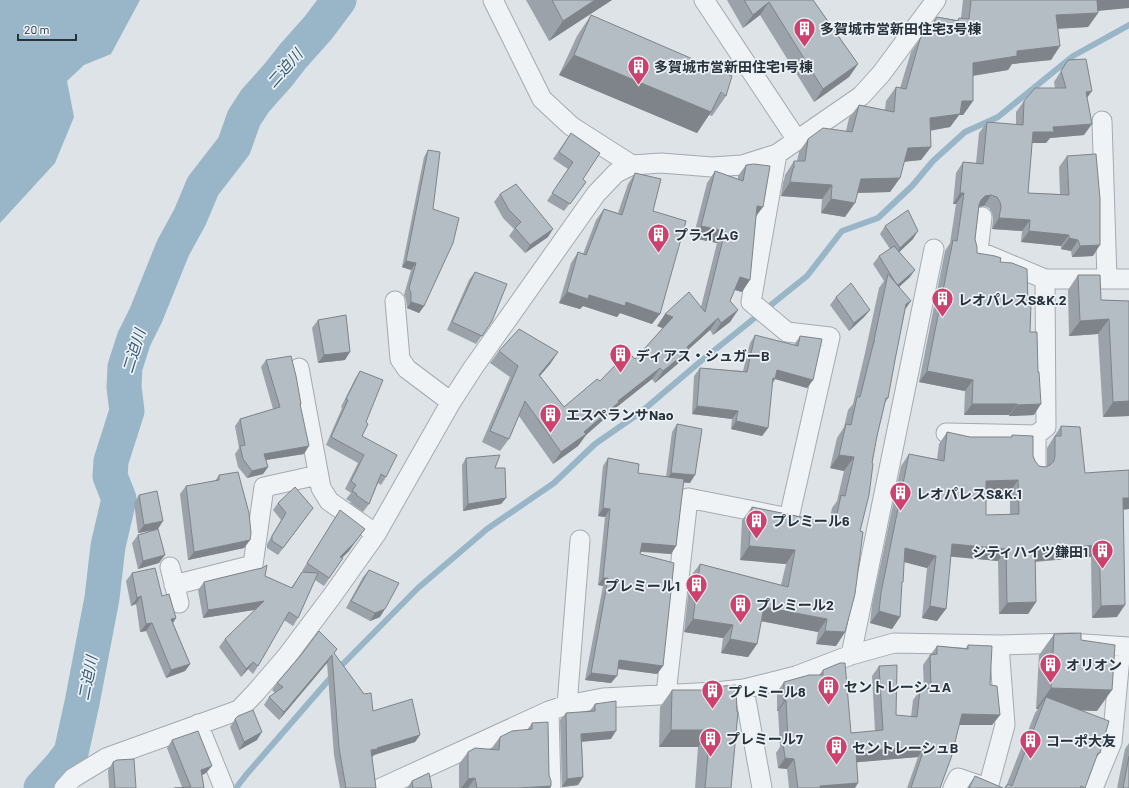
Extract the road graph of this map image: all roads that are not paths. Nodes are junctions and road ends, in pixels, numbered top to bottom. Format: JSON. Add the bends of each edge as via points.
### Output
{"nodes":[{"id":1,"x":493,"y":0,"type":"edge"},
{"id":2,"x":704,"y":0,"type":"edge"},
{"id":3,"x":936,"y":0,"type":"edge"},
{"id":4,"x":1102,"y":121,"type":"dead end"},
{"id":5,"x":797,"y":140,"type":"junction"},
{"id":6,"x":777,"y":154,"type":"junction"},
{"id":7,"x":632,"y":165,"type":"junction"},
{"id":8,"x":982,"y":218,"type":"dead end"},
{"id":9,"x":934,"y":249,"type":"dead end"},
{"id":10,"x":1045,"y":279,"type":"junction"},
{"id":11,"x":1107,"y":279,"type":"junction"},
{"id":12,"x":1129,"y":279,"type":"edge"},
{"id":13,"x":395,"y":301,"type":"dead end"},
{"id":14,"x":299,"y":368,"type":"dead end"},
{"id":15,"x":451,"y":402,"type":"junction"},
{"id":16,"x":946,"y":433,"type":"edge"},
{"id":17,"x":1036,"y":435,"type":"junction"},
{"id":18,"x":1036,"y":468,"type":"edge"},
{"id":19,"x":318,"y":475,"type":"junction"},
{"id":20,"x":376,"y":534,"type":"junction"},
{"id":21,"x":580,"y":540,"type":"dead end"},
{"id":22,"x":170,"y":567,"type":"dead end"},
{"id":23,"x":174,"y":585,"type":"junction"},
{"id":24,"x":179,"y":604,"type":"dead end"},
{"id":25,"x":999,"y":645,"type":"junction"},
{"id":26,"x":1125,"y":647,"type":"edge"},
{"id":27,"x":851,"y":655,"type":"junction"},
{"id":28,"x":744,"y":690,"type":"junction"},
{"id":29,"x":666,"y":694,"type":"junction"},
{"id":30,"x":567,"y":705,"type":"junction"},
{"id":31,"x":549,"y":711,"type":"junction"},
{"id":32,"x":198,"y":724,"type":"junction"},
{"id":33,"x":64,"y":788,"type":"edge"},
{"id":34,"x":224,"y":788,"type":"edge"},
{"id":35,"x":382,"y":788,"type":"edge"},
{"id":36,"x":551,"y":788,"type":"edge"},
{"id":37,"x":762,"y":788,"type":"edge"},
{"id":38,"x":954,"y":788,"type":"edge"},
{"id":39,"x":987,"y":788,"type":"edge"},
{"id":40,"x":1093,"y":788,"type":"edge"}],
"edges":[{"from":1,"to":7,"type":"street","via":[[542,99],[571,126]]},
{"from":2,"to":5,"type":"street"},
{"from":3,"to":5,"type":"street","via":[[881,74],[861,96]]},
{"from":4,"to":11,"type":"street"},
{"from":5,"to":6,"type":"street"},
{"from":6,"to":7,"type":"street","via":[[742,165]]},
{"from":6,"to":29,"type":"street","via":[[752,302],[787,332],[830,338],[789,518],[688,498]]},
{"from":7,"to":15,"type":"street","via":[[616,173],[596,194]]},
{"from":8,"to":10,"type":"street","via":[[978,251]]},
{"from":9,"to":27,"type":"street"},
{"from":10,"to":11,"type":"street"},
{"from":10,"to":17,"type":"street","via":[[1046,428]]},
{"from":11,"to":12,"type":"street"},
{"from":13,"to":15,"type":"street","via":[[400,360],[407,369]]},
{"from":14,"to":19,"type":"street"},
{"from":15,"to":20,"type":"street"},
{"from":16,"to":17,"type":"street"},
{"from":17,"to":18,"type":"street"},
{"from":19,"to":20,"type":"street","via":[[321,488],[329,501]]},
{"from":19,"to":23,"type":"street","via":[[264,487],[253,565]]},
{"from":20,"to":32,"type":"street","via":[[287,656],[256,692],[239,710]]},
{"from":21,"to":30,"type":"street"},
{"from":22,"to":23,"type":"street"},
{"from":23,"to":24,"type":"street"},
{"from":25,"to":26,"type":"street","via":[[1070,643]]},
{"from":25,"to":27,"type":"street","via":[[894,643]]},
{"from":25,"to":39,"type":"street","via":[[1005,725]]},
{"from":26,"to":40,"type":"street","via":[[1112,742]]},
{"from":27,"to":28,"type":"street","via":[[796,676]]},
{"from":28,"to":29,"type":"street"},
{"from":28,"to":37,"type":"street"},
{"from":29,"to":30,"type":"street","via":[[604,698]]},
{"from":30,"to":31,"type":"street"},
{"from":31,"to":35,"type":"street"},
{"from":31,"to":36,"type":"street"},
{"from":32,"to":33,"type":"street","via":[[106,758],[73,778]]},
{"from":32,"to":34,"type":"street"},
{"from":38,"to":39,"type":"street","via":[[958,778]]}]}
